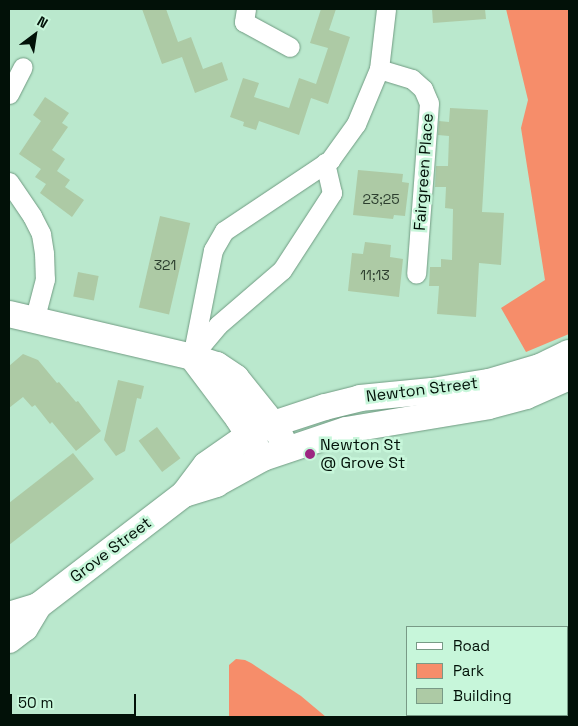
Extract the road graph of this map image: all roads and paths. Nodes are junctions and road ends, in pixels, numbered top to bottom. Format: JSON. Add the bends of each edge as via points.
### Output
{"nodes":[{"id":1,"x":246,"y":9,"type":"edge"},
{"id":2,"x":386,"y":9,"type":"edge"},
{"id":3,"x":290,"y":47,"type":"dead end"},
{"id":4,"x":23,"y":67,"type":"dead end"},
{"id":5,"x":379,"y":70,"type":"junction"},
{"id":6,"x":9,"y":94,"type":"edge"},
{"id":7,"x":325,"y":163,"type":"junction"},
{"id":8,"x":9,"y":182,"type":"edge"},
{"id":9,"x":416,"y":274,"type":"dead end"},
{"id":10,"x":9,"y":314,"type":"edge"},
{"id":11,"x":34,"y":321,"type":"junction"},
{"id":12,"x":569,"y":354,"type":"edge"},
{"id":13,"x":192,"y":357,"type":"junction"},
{"id":14,"x":569,"y":377,"type":"edge"},
{"id":15,"x":273,"y":424,"type":"junction"},
{"id":16,"x":249,"y":435,"type":"junction"},
{"id":17,"x":287,"y":449,"type":"junction"},
{"id":18,"x":263,"y":458,"type":"junction"},
{"id":19,"x":184,"y":494,"type":"junction"},
{"id":20,"x":38,"y":606,"type":"junction"},
{"id":21,"x":9,"y":614,"type":"edge"},
{"id":22,"x":9,"y":640,"type":"edge"}],
"edges":[{"from":1,"to":3,"type":"street","via":[[244,22]]},
{"from":2,"to":5,"type":"street"},
{"from":4,"to":6,"type":"street"},
{"from":5,"to":7,"type":"street","via":[[356,124]]},
{"from":5,"to":9,"type":"street","name":"Fairgreen Place","via":[[412,79],[423,89],[430,103]]},
{"from":7,"to":13,"type":"street","via":[[332,193],[282,270],[218,325]]},
{"from":7,"to":13,"type":"street","via":[[224,231],[213,250]]},
{"from":8,"to":11,"type":"street","via":[[32,216],[42,244],[45,279]]},
{"from":10,"to":11,"type":"main road"},
{"from":11,"to":13,"type":"main road"},
{"from":12,"to":15,"type":"main road","name":"Newton Street","via":[[540,367],[489,382],[360,398]]},
{"from":13,"to":15,"type":"main road","via":[[217,365],[236,378]]},
{"from":13,"to":16,"type":"main road"},
{"from":14,"to":17,"type":"main road","name":"Newton Street","via":[[508,401],[376,424]]},
{"from":15,"to":16,"type":"main road","name":"Newton Street"},
{"from":15,"to":17,"type":"main road"},
{"from":16,"to":18,"type":"main road"},
{"from":16,"to":19,"type":"main road","name":"Grove Street","via":[[206,465]]},
{"from":17,"to":18,"type":"main road","name":"Newton Street"},
{"from":18,"to":19,"type":"main road","name":"Grove Street","via":[[216,484]]},
{"from":19,"to":20,"type":"main road","name":"Grove Street"},
{"from":20,"to":21,"type":"main road","name":"Grove Street"},
{"from":20,"to":22,"type":"main road","name":"Grove Street","via":[[25,628]]}]}
